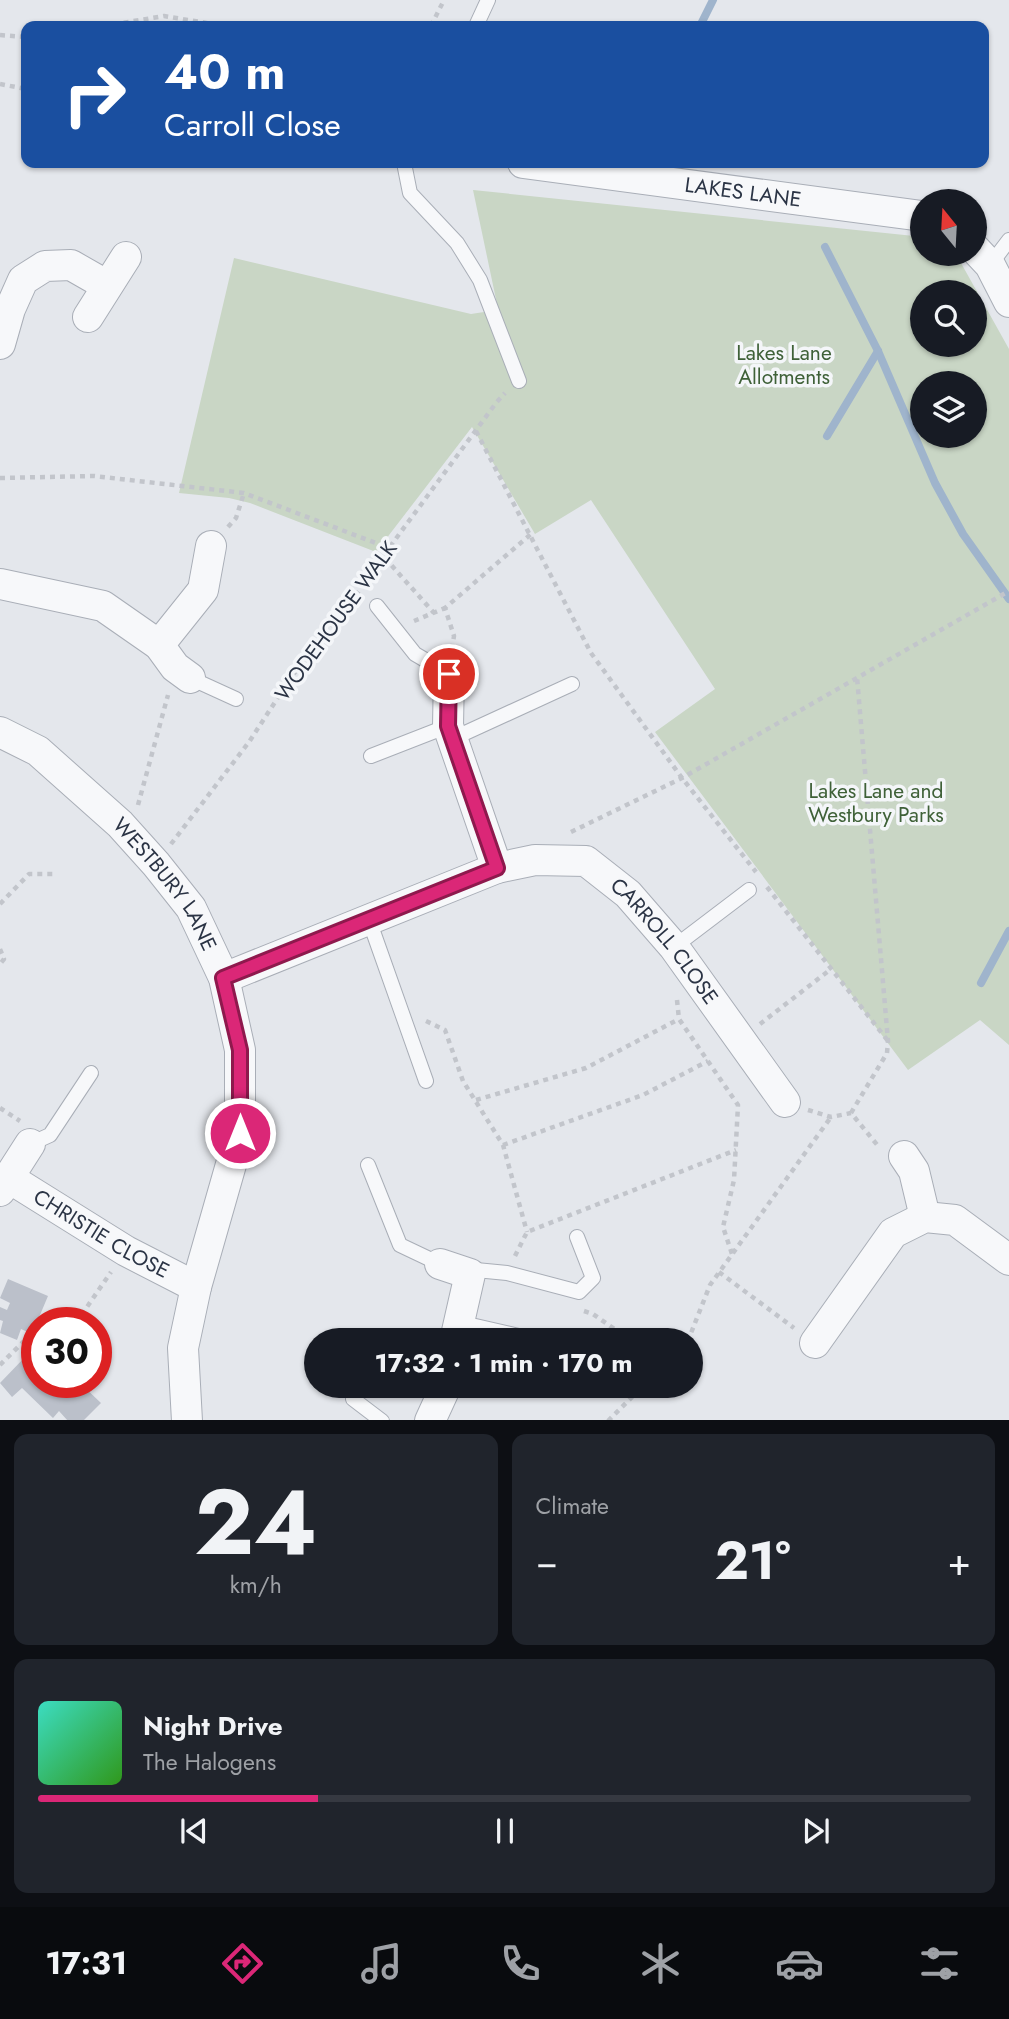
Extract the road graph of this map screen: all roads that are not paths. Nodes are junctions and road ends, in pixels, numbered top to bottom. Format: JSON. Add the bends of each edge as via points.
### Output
{"nodes":[{"id":1,"x":488,"y":0,"type":"edge"},
{"id":2,"x":478,"y":21,"type":"edge"},
{"id":3,"x":405,"y":168,"type":"edge"},
{"id":4,"x":561,"y":168,"type":"edge"},
{"id":5,"x":910,"y":214,"type":"edge"},
{"id":6,"x":1009,"y":240,"type":"edge"},
{"id":7,"x":987,"y":254,"type":"edge"},
{"id":8,"x":126,"y":257,"type":"dead end"},
{"id":9,"x":987,"y":265,"type":"edge"},
{"id":10,"x":106,"y":285,"type":"junction"},
{"id":11,"x":1009,"y":302,"type":"edge"},
{"id":12,"x":88,"y":317,"type":"dead end"},
{"id":13,"x":0,"y":344,"type":"edge"},
{"id":14,"x":519,"y":381,"type":"road end"},
{"id":15,"x":211,"y":547,"type":"road end"},
{"id":16,"x":0,"y":584,"type":"edge"},
{"id":17,"x":377,"y":606,"type":"dead end"},
{"id":18,"x":175,"y":663,"type":"junction"},
{"id":19,"x":449,"y":674,"type":"joint"},
{"id":20,"x":572,"y":684,"type":"dead end"},
{"id":21,"x":236,"y":699,"type":"dead end"},
{"id":22,"x":0,"y":732,"type":"edge"},
{"id":23,"x":450,"y":732,"type":"junction"},
{"id":24,"x":371,"y":756,"type":"dead end"},
{"id":25,"x":497,"y":868,"type":"junction"},
{"id":26,"x":748,"y":890,"type":"dead end"},
{"id":27,"x":369,"y":920,"type":"junction"},
{"id":28,"x":674,"y":947,"type":"junction"},
{"id":29,"x":223,"y":978,"type":"junction"},
{"id":30,"x":91,"y":1073,"type":"dead end"},
{"id":31,"x":426,"y":1082,"type":"dead end"},
{"id":32,"x":785,"y":1102,"type":"road end"},
{"id":33,"x":30,"y":1144,"type":"joint"},
{"id":34,"x":904,"y":1156,"type":"road end"},
{"id":35,"x":368,"y":1166,"type":"dead end"},
{"id":36,"x":5,"y":1185,"type":"edge"},
{"id":37,"x":925,"y":1217,"type":"junction"},
{"id":38,"x":577,"y":1237,"type":"dead end"},
{"id":39,"x":1009,"y":1260,"type":"edge"},
{"id":40,"x":440,"y":1264,"type":"joint"},
{"id":41,"x":470,"y":1275,"type":"junction"},
{"id":42,"x":196,"y":1287,"type":"junction"},
{"id":43,"x":457,"y":1328,"type":"edge"},
{"id":44,"x":815,"y":1343,"type":"road end"},
{"id":45,"x":440,"y":1398,"type":"edge"},
{"id":46,"x":353,"y":1399,"type":"dead end"},
{"id":47,"x":187,"y":1420,"type":"edge"},
{"id":48,"x":382,"y":1420,"type":"edge"},
{"id":49,"x":430,"y":1420,"type":"edge"}],
"edges":[{"from":1,"to":2,"type":"lane"},
{"from":3,"to":14,"type":"lane","via":[[410,193],[457,243],[480,279]]},
{"from":4,"to":5,"type":"street","name":"LAKES LANE"},
{"from":6,"to":7,"type":"lane"},
{"from":8,"to":10,"type":"street"},
{"from":9,"to":11,"type":"street"},
{"from":10,"to":12,"type":"street"},
{"from":10,"to":13,"type":"street","via":[[71,265],[45,266],[23,280]]},
{"from":15,"to":18,"type":"street","via":[[203,590]]},
{"from":16,"to":18,"type":"street","via":[[103,606]]},
{"from":17,"to":19,"type":"lane","via":[[415,654]]},
{"from":18,"to":21,"type":"lane"},
{"from":19,"to":23,"type":"street"},
{"from":20,"to":23,"type":"lane"},
{"from":22,"to":29,"type":"street","name":"WESTBURY LANE","via":[[38,751],[120,824],[191,908]]},
{"from":23,"to":24,"type":"lane"},
{"from":23,"to":25,"type":"street"},
{"from":25,"to":27,"type":"street","name":"CARROLL CLOSE"},
{"from":25,"to":28,"type":"street","name":"CARROLL CLOSE","via":[[535,860],[586,861],[628,894]]},
{"from":26,"to":28,"type":"lane"},
{"from":27,"to":29,"type":"street","name":"CARROLL CLOSE"},
{"from":27,"to":31,"type":"lane"},
{"from":28,"to":32,"type":"street","name":"CARROLL CLOSE"},
{"from":29,"to":42,"type":"street","name":"WESTBURY LANE","via":[[240,1050],[240,1133]]},
{"from":30,"to":33,"type":"lane","via":[[50,1135]]},
{"from":33,"to":36,"type":"street","name":"CHRISTIE CLOSE"},
{"from":34,"to":37,"type":"street","via":[[914,1171]]},
{"from":35,"to":40,"type":"lane","via":[[400,1245]]},
{"from":36,"to":42,"type":"street","name":"CHRISTIE CLOSE"},
{"from":37,"to":39,"type":"street","via":[[955,1220]]},
{"from":37,"to":44,"type":"street","via":[[893,1233]]},
{"from":38,"to":41,"type":"lane","via":[[593,1278],[579,1292],[508,1273],[476,1269]]},
{"from":40,"to":41,"type":"street"},
{"from":41,"to":43,"type":"street"},
{"from":42,"to":47,"type":"street","name":"WESTBURY LANE","via":[[183,1348]]},
{"from":45,"to":49,"type":"street"},
{"from":46,"to":48,"type":"lane"}]}
